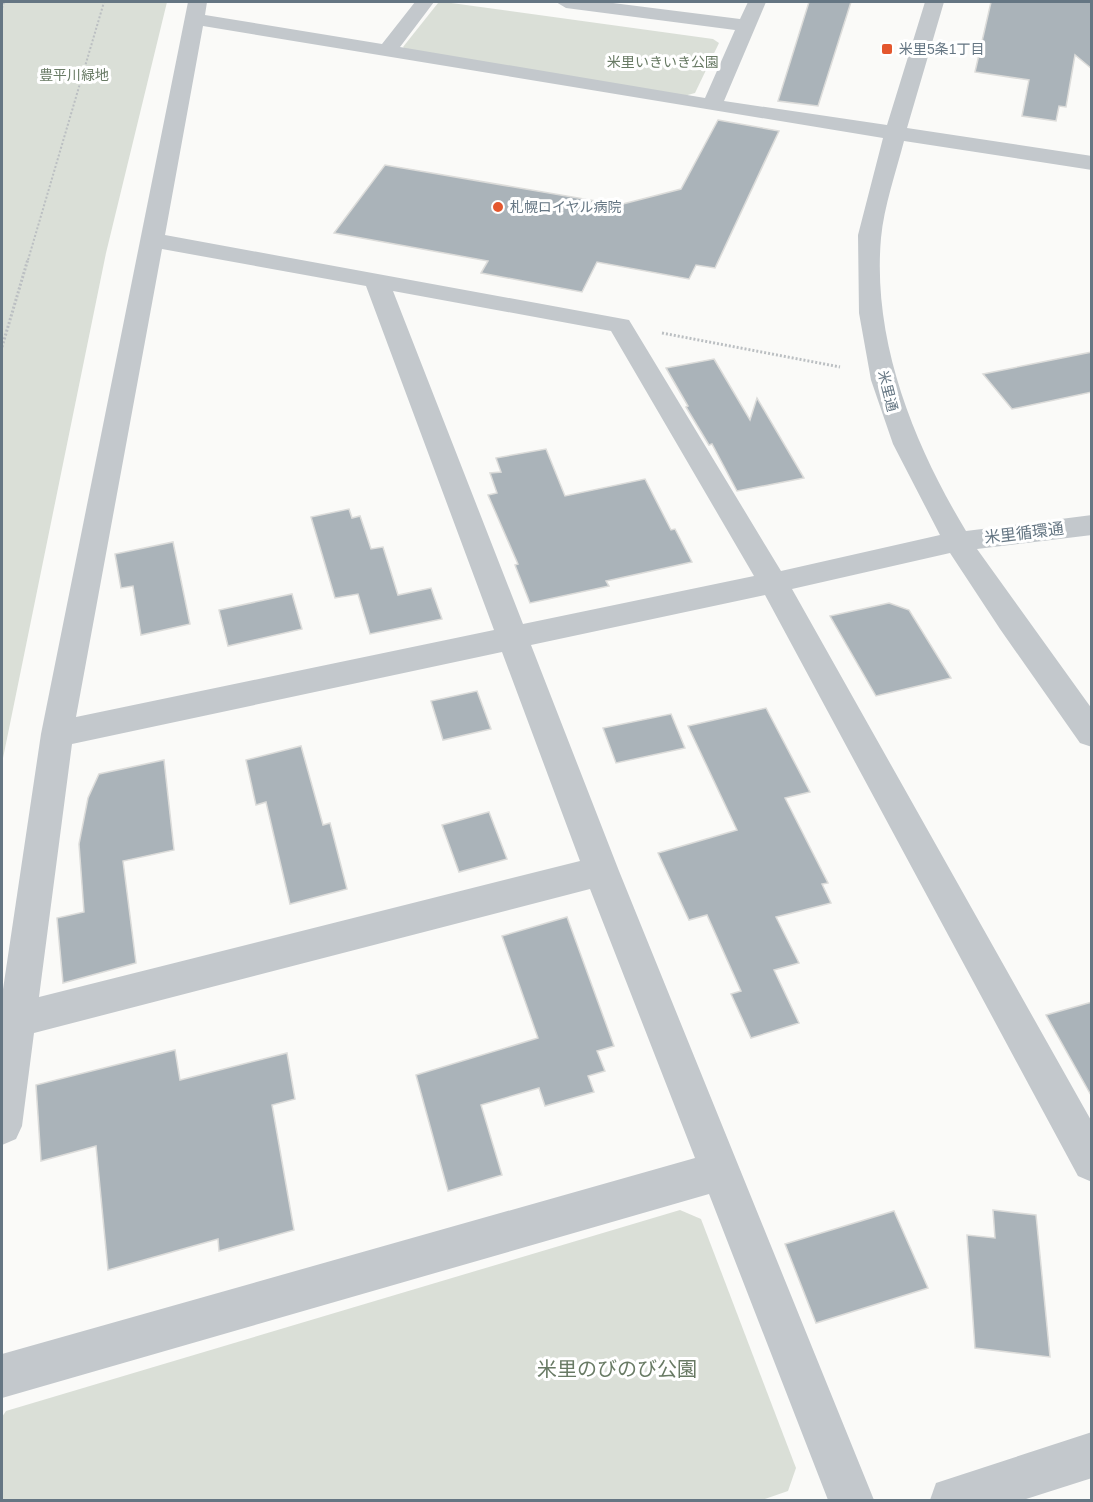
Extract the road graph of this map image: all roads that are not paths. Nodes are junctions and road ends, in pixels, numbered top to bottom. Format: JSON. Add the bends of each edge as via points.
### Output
{"nodes":[{"id":1,"x":425,"y":2,"type":"edge"},
{"id":2,"x":566,"y":2,"type":"edge"},
{"id":3,"x":757,"y":2,"type":"edge"},
{"id":4,"x":935,"y":2,"type":"edge"},
{"id":5,"x":197,"y":10,"type":"edge"},
{"id":6,"x":746,"y":26,"type":"junction"},
{"id":7,"x":387,"y":51,"type":"junction"},
{"id":8,"x":712,"y":105,"type":"junction"},
{"id":9,"x":894,"y":132,"type":"junction"},
{"id":10,"x":1092,"y":163,"type":"edge"},
{"id":11,"x":151,"y":240,"type":"junction"},
{"id":12,"x":377,"y":282,"type":"junction"},
{"id":13,"x":1092,"y":525,"type":"edge"},
{"id":14,"x":956,"y":542,"type":"junction"},
{"id":15,"x":773,"y":583,"type":"junction"},
{"id":16,"x":513,"y":638,"type":"junction"},
{"id":17,"x":57,"y":734,"type":"junction"},
{"id":18,"x":1092,"y":734,"type":"edge"},
{"id":19,"x":601,"y":871,"type":"junction"},
{"id":20,"x":17,"y":1020,"type":"junction"},
{"id":21,"x":2,"y":1126,"type":"edge"},
{"id":22,"x":1092,"y":1162,"type":"edge"},
{"id":23,"x":720,"y":1171,"type":"junction"},
{"id":24,"x":2,"y":1376,"type":"edge"},
{"id":25,"x":1092,"y":1455,"type":"edge"},
{"id":26,"x":851,"y":1500,"type":"edge"},
{"id":27,"x":953,"y":1500,"type":"edge"}],
"edges":[{"from":1,"to":7,"type":"street"},
{"from":2,"to":6,"type":"street"},
{"from":3,"to":6,"type":"street"},
{"from":4,"to":9,"type":"street","name":"米里通"},
{"from":5,"to":7,"type":"street"},
{"from":5,"to":11,"type":"street"},
{"from":6,"to":8,"type":"street"},
{"from":7,"to":8,"type":"street"},
{"from":8,"to":9,"type":"street"},
{"from":9,"to":10,"type":"street"},
{"from":9,"to":14,"type":"street","name":"米里通","via":[[869,240],[871,323],[896,423]]},
{"from":11,"to":12,"type":"street"},
{"from":11,"to":17,"type":"street"},
{"from":12,"to":15,"type":"street","via":[[620,325]]},
{"from":12,"to":16,"type":"street"},
{"from":13,"to":14,"type":"street","name":"米里循環通"},
{"from":14,"to":15,"type":"street","name":"米里循環通"},
{"from":14,"to":18,"type":"street","name":"米里通"},
{"from":15,"to":16,"type":"street","name":"米里循環通"},
{"from":15,"to":22,"type":"street"},
{"from":16,"to":17,"type":"street","name":"米里循環通"},
{"from":16,"to":19,"type":"street"},
{"from":17,"to":20,"type":"street"},
{"from":19,"to":20,"type":"street"},
{"from":19,"to":23,"type":"street"},
{"from":20,"to":21,"type":"street"},
{"from":23,"to":24,"type":"street"},
{"from":23,"to":26,"type":"street"},
{"from":25,"to":27,"type":"street"}]}
